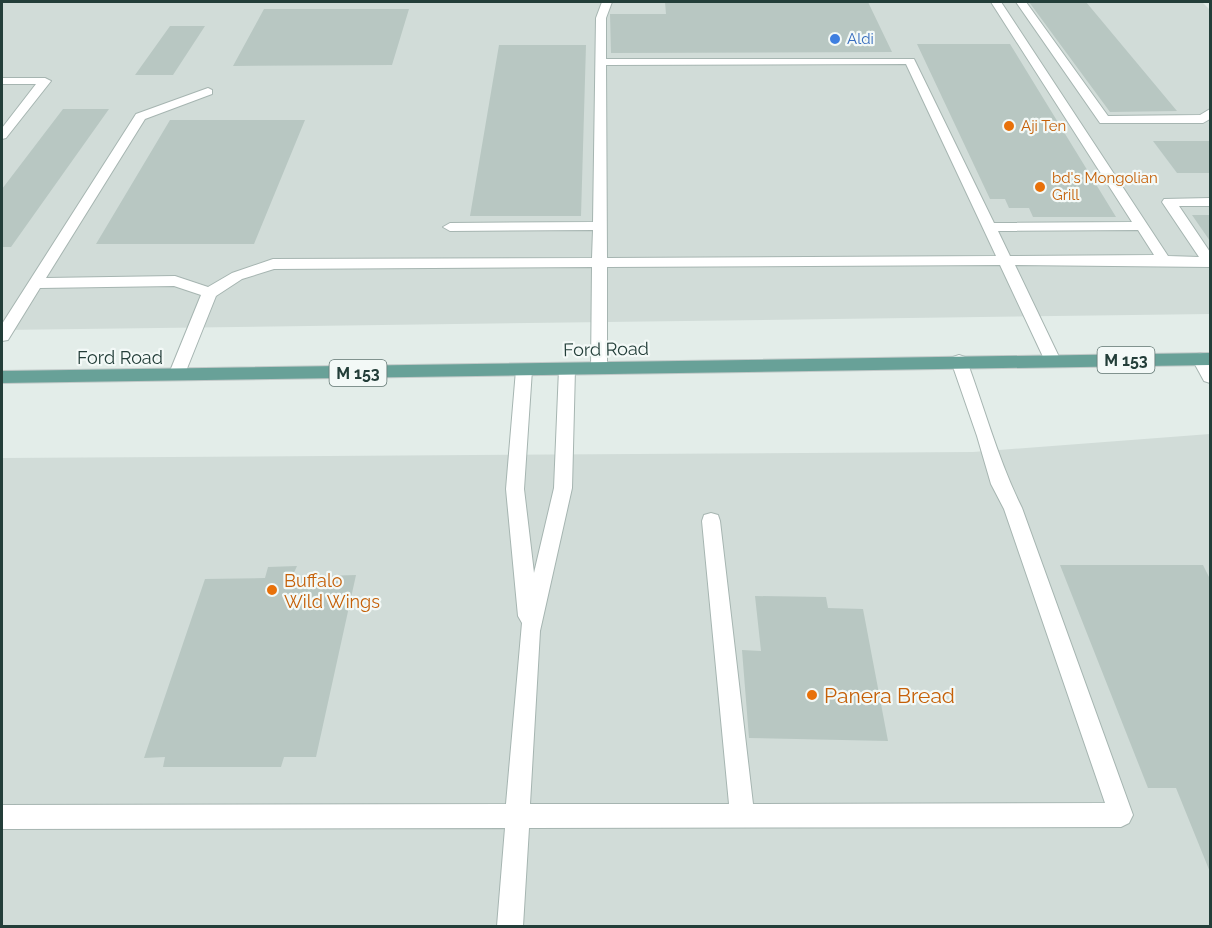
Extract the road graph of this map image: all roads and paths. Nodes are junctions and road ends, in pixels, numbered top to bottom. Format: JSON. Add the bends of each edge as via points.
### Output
{"nodes":[{"id":1,"x":607,"y":2,"type":"edge"},
{"id":2,"x":996,"y":2,"type":"edge"},
{"id":3,"x":1021,"y":2,"type":"edge"},
{"id":4,"x":600,"y":62,"type":"junction"},
{"id":5,"x":2,"y":81,"type":"edge"},
{"id":6,"x":208,"y":92,"type":"dead end"},
{"id":7,"x":1210,"y":113,"type":"edge"},
{"id":8,"x":2,"y":114,"type":"edge"},
{"id":9,"x":19,"y":114,"type":"junction"},
{"id":10,"x":2,"y":134,"type":"edge"},
{"id":11,"x":1210,"y":202,"type":"edge"},
{"id":12,"x":599,"y":226,"type":"junction"},
{"id":13,"x":1142,"y":226,"type":"junction"},
{"id":14,"x":450,"y":227,"type":"dead end"},
{"id":15,"x":990,"y":227,"type":"junction"},
{"id":16,"x":1164,"y":260,"type":"junction"},
{"id":17,"x":1006,"y":261,"type":"junction"},
{"id":18,"x":1210,"y":262,"type":"edge"},
{"id":19,"x":600,"y":264,"type":"junction"},
{"id":20,"x":35,"y":283,"type":"junction"},
{"id":21,"x":210,"y":293,"type":"junction"},
{"id":22,"x":2,"y":336,"type":"edge"},
{"id":23,"x":1205,"y":359,"type":"edge"},
{"id":24,"x":959,"y":361,"type":"junction"},
{"id":25,"x":1053,"y":361,"type":"junction"},
{"id":26,"x":567,"y":369,"type":"junction"},
{"id":27,"x":599,"y":369,"type":"junction"},
{"id":28,"x":524,"y":370,"type":"junction"},
{"id":29,"x":176,"y":376,"type":"junction"},
{"id":30,"x":1210,"y":376,"type":"edge"},
{"id":31,"x":2,"y":377,"type":"edge"},
{"id":32,"x":711,"y":521,"type":"dead end"},
{"id":33,"x":530,"y":631,"type":"junction"},
{"id":34,"x":742,"y":816,"type":"junction"},
{"id":35,"x":2,"y":817,"type":"edge"},
{"id":36,"x":516,"y":818,"type":"junction"},
{"id":37,"x":510,"y":927,"type":"edge"}],
"edges":[{"from":1,"to":4,"type":"lane","via":[[601,18]]},
{"from":2,"to":13,"type":"lane"},
{"from":3,"to":7,"type":"lane","via":[[1104,120],[1203,119]]},
{"from":4,"to":12,"type":"lane"},
{"from":4,"to":15,"type":"lane","via":[[910,61]]},
{"from":5,"to":9,"type":"lane","via":[[45,81]]},
{"from":6,"to":20,"type":"lane","via":[[140,117]]},
{"from":8,"to":9,"type":"lane"},
{"from":9,"to":10,"type":"lane"},
{"from":11,"to":18,"type":"lane","via":[[1169,202]]},
{"from":12,"to":14,"type":"lane"},
{"from":12,"to":19,"type":"lane"},
{"from":13,"to":15,"type":"lane"},
{"from":13,"to":16,"type":"lane"},
{"from":15,"to":17,"type":"lane"},
{"from":16,"to":17,"type":"lane"},
{"from":16,"to":18,"type":"lane"},
{"from":17,"to":19,"type":"lane"},
{"from":17,"to":25,"type":"lane"},
{"from":19,"to":21,"type":"lane","via":[[273,264],[237,276]]},
{"from":19,"to":27,"type":"lane"},
{"from":20,"to":21,"type":"lane","via":[[175,281]]},
{"from":20,"to":22,"type":"lane"},
{"from":21,"to":29,"type":"lane"},
{"from":23,"to":25,"type":"main road","name":"Ford Road","number":"M 153"},
{"from":23,"to":30,"type":"lane"},
{"from":24,"to":25,"type":"main road","name":"Ford Road","number":"M 153"},
{"from":24,"to":27,"type":"main road","name":"Ford Road","number":"M 153"},
{"from":24,"to":34,"type":"lane","via":[[1121,815]]},
{"from":26,"to":27,"type":"main road","name":"Ford Road","number":"M 153"},
{"from":26,"to":28,"type":"main road","name":"Ford Road","number":"M 153"},
{"from":26,"to":33,"type":"lane","via":[[563,488]]},
{"from":28,"to":29,"type":"main road","name":"Ford Road","number":"M 153"},
{"from":28,"to":33,"type":"lane","via":[[514,489]]},
{"from":29,"to":31,"type":"main road","name":"Ford Road","number":"M 153"},
{"from":32,"to":34,"type":"lane"},
{"from":33,"to":36,"type":"lane"},
{"from":34,"to":36,"type":"lane"},
{"from":35,"to":36,"type":"lane"},
{"from":36,"to":37,"type":"lane"}]}
